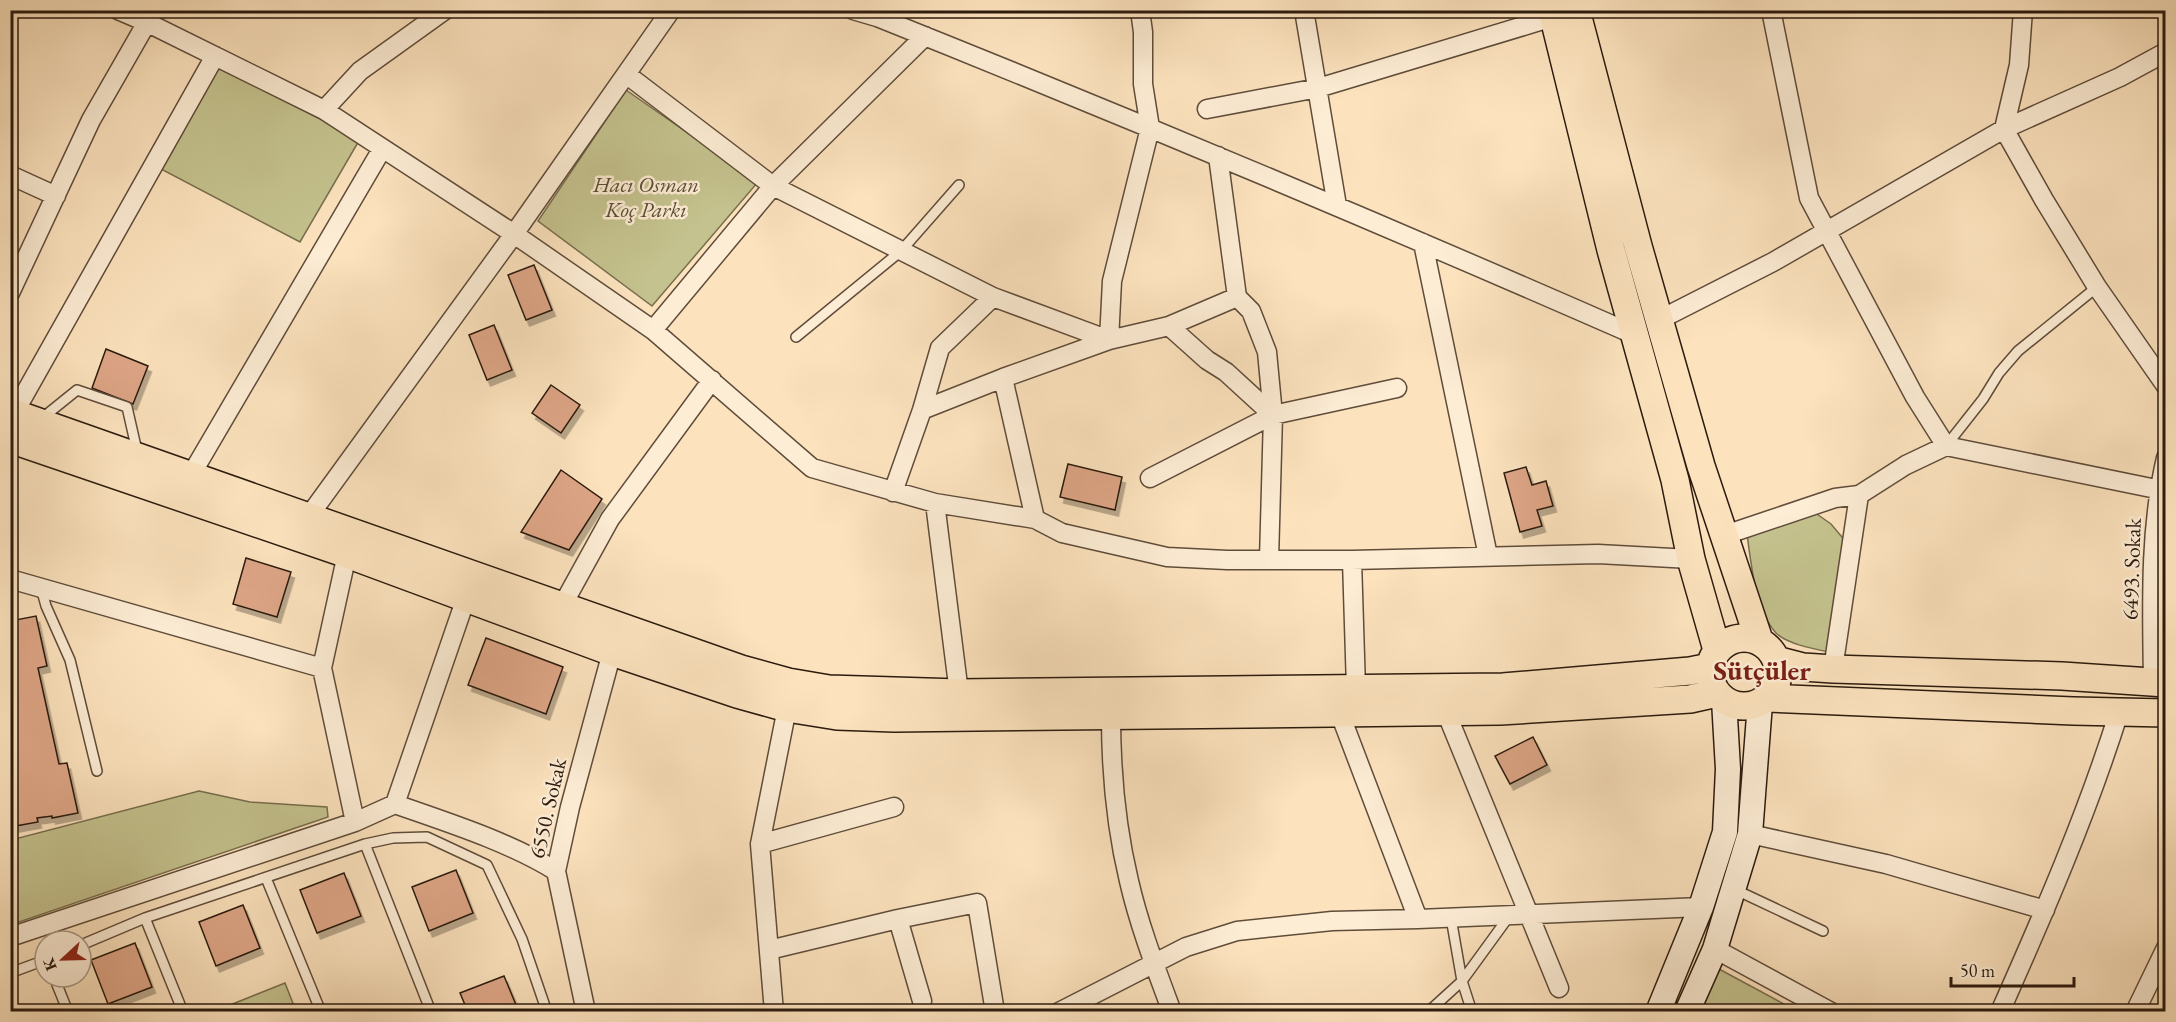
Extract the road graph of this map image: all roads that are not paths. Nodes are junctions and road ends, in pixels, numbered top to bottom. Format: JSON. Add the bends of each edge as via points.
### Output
{"nodes":[{"id":1,"x":118,"y":10,"type":"edge"},
{"id":2,"x":446,"y":10,"type":"edge"},
{"id":3,"x":671,"y":10,"type":"edge"},
{"id":4,"x":854,"y":10,"type":"edge"},
{"id":5,"x":1140,"y":10,"type":"edge"},
{"id":6,"x":1304,"y":10,"type":"edge"},
{"id":7,"x":1771,"y":10,"type":"edge"},
{"id":8,"x":2023,"y":10,"type":"edge"},
{"id":9,"x":1560,"y":13,"type":"edge"},
{"id":10,"x":881,"y":14,"type":"edge"},
{"id":11,"x":150,"y":16,"type":"edge"},
{"id":12,"x":925,"y":36,"type":"junction"},
{"id":13,"x":2166,"y":52,"type":"edge"},
{"id":14,"x":215,"y":56,"type":"junction"},
{"id":15,"x":626,"y":74,"type":"junction"},
{"id":16,"x":1318,"y":88,"type":"junction"},
{"id":17,"x":1207,"y":109,"type":"dead end"},
{"id":18,"x":324,"y":111,"type":"junction"},
{"id":19,"x":1150,"y":128,"type":"junction"},
{"id":20,"x":2004,"y":129,"type":"junction"},
{"id":21,"x":382,"y":149,"type":"junction"},
{"id":22,"x":1218,"y":156,"type":"junction"},
{"id":23,"x":10,"y":175,"type":"edge"},
{"id":24,"x":959,"y":185,"type":"dead end"},
{"id":25,"x":773,"y":186,"type":"junction"},
{"id":26,"x":56,"y":196,"type":"junction"},
{"id":27,"x":1337,"y":206,"type":"junction"},
{"id":28,"x":1827,"y":232,"type":"junction"},
{"id":29,"x":514,"y":234,"type":"junction"},
{"id":30,"x":1423,"y":243,"type":"junction"},
{"id":31,"x":901,"y":251,"type":"junction"},
{"id":32,"x":2097,"y":287,"type":"junction"},
{"id":33,"x":10,"y":293,"type":"edge"},
{"id":34,"x":993,"y":297,"type":"junction"},
{"id":35,"x":1237,"y":297,"type":"junction"},
{"id":36,"x":1659,"y":320,"type":"junction"},
{"id":37,"x":1169,"y":326,"type":"junction"},
{"id":38,"x":653,"y":330,"type":"junction"},
{"id":39,"x":1635,"y":335,"type":"junction"},
{"id":40,"x":796,"y":337,"type":"dead end"},
{"id":41,"x":1109,"y":340,"type":"junction"},
{"id":42,"x":1003,"y":378,"type":"junction"},
{"id":43,"x":712,"y":380,"type":"junction"},
{"id":44,"x":2166,"y":386,"type":"edge"},
{"id":45,"x":1396,"y":388,"type":"dead end"},
{"id":46,"x":922,"y":410,"type":"junction"},
{"id":47,"x":1273,"y":415,"type":"junction"},
{"id":48,"x":18,"y":421,"type":"edge"},
{"id":49,"x":1946,"y":446,"type":"junction"},
{"id":50,"x":138,"y":457,"type":"junction"},
{"id":51,"x":2166,"y":458,"type":"edge"},
{"id":52,"x":191,"y":475,"type":"junction"},
{"id":53,"x":1150,"y":478,"type":"dead end"},
{"id":54,"x":2162,"y":491,"type":"edge"},
{"id":55,"x":893,"y":492,"type":"junction"},
{"id":56,"x":1859,"y":495,"type":"junction"},
{"id":57,"x":935,"y":503,"type":"junction"},
{"id":58,"x":309,"y":516,"type":"junction"},
{"id":59,"x":1035,"y":519,"type":"junction"},
{"id":60,"x":1725,"y":535,"type":"junction"},
{"id":61,"x":347,"y":554,"type":"junction"},
{"id":62,"x":1488,"y":556,"type":"junction"},
{"id":63,"x":1691,"y":559,"type":"junction"},
{"id":64,"x":1269,"y":560,"type":"junction"},
{"id":65,"x":1352,"y":560,"type":"junction"},
{"id":66,"x":10,"y":579,"type":"edge"},
{"id":67,"x":41,"y":588,"type":"junction"},
{"id":68,"x":466,"y":598,"type":"junction"},
{"id":69,"x":562,"y":606,"type":"junction"},
{"id":70,"x":1768,"y":650,"type":"junction"},
{"id":71,"x":612,"y":652,"type":"junction"},
{"id":72,"x":1713,"y":658,"type":"junction"},
{"id":73,"x":322,"y":668,"type":"junction"},
{"id":74,"x":1833,"y":669,"type":"junction"},
{"id":75,"x":2160,"y":683,"type":"edge"},
{"id":76,"x":1356,"y":689,"type":"junction"},
{"id":77,"x":959,"y":693,"type":"junction"},
{"id":78,"x":1720,"y":697,"type":"junction"},
{"id":79,"x":1763,"y":700,"type":"junction"},
{"id":80,"x":787,"y":708,"type":"junction"},
{"id":81,"x":1446,"y":712,"type":"junction"},
{"id":82,"x":2119,"y":712,"type":"junction"},
{"id":83,"x":2166,"y":713,"type":"edge"},
{"id":84,"x":1340,"y":714,"type":"junction"},
{"id":85,"x":1111,"y":716,"type":"junction"},
{"id":86,"x":97,"y":771,"type":"dead end"},
{"id":87,"x":395,"y":804,"type":"junction"},
{"id":88,"x":894,"y":807,"type":"dead end"},
{"id":89,"x":355,"y":822,"type":"junction"},
{"id":90,"x":1750,"y":834,"type":"junction"},
{"id":91,"x":365,"y":844,"type":"junction"},
{"id":92,"x":760,"y":844,"type":"junction"},
{"id":93,"x":556,"y":871,"type":"junction"},
{"id":94,"x":266,"y":878,"type":"junction"},
{"id":95,"x":1734,"y":889,"type":"junction"},
{"id":96,"x":1701,"y":908,"type":"junction"},
{"id":97,"x":2045,"y":910,"type":"junction"},
{"id":98,"x":1519,"y":915,"type":"junction"},
{"id":99,"x":145,"y":918,"type":"junction"},
{"id":100,"x":1451,"y":918,"type":"junction"},
{"id":101,"x":898,"y":919,"type":"junction"},
{"id":102,"x":1418,"y":920,"type":"junction"},
{"id":103,"x":1823,"y":931,"type":"dead end"},
{"id":104,"x":10,"y":938,"type":"edge"},
{"id":105,"x":93,"y":940,"type":"edge"},
{"id":106,"x":2166,"y":948,"type":"edge"},
{"id":107,"x":1715,"y":949,"type":"junction"},
{"id":108,"x":769,"y":950,"type":"junction"},
{"id":109,"x":1153,"y":962,"type":"junction"},
{"id":110,"x":33,"y":964,"type":"edge"},
{"id":111,"x":10,"y":973,"type":"edge"},
{"id":112,"x":1462,"y":981,"type":"junction"},
{"id":113,"x":1559,"y":988,"type":"dead end"},
{"id":114,"x":59,"y":989,"type":"edge"},
{"id":115,"x":922,"y":1001,"type":"dead end"},
{"id":116,"x":68,"y":1011,"type":"edge"},
{"id":117,"x":183,"y":1011,"type":"edge"},
{"id":118,"x":321,"y":1011,"type":"edge"},
{"id":119,"x":431,"y":1011,"type":"edge"},
{"id":120,"x":547,"y":1011,"type":"edge"},
{"id":121,"x":586,"y":1011,"type":"edge"},
{"id":122,"x":774,"y":1011,"type":"edge"},
{"id":123,"x":995,"y":1011,"type":"edge"},
{"id":124,"x":1059,"y":1011,"type":"edge"},
{"id":125,"x":1172,"y":1011,"type":"edge"},
{"id":126,"x":1428,"y":1011,"type":"edge"},
{"id":127,"x":1472,"y":1011,"type":"edge"},
{"id":128,"x":1658,"y":1011,"type":"edge"},
{"id":129,"x":1687,"y":1011,"type":"edge"},
{"id":130,"x":1831,"y":1011,"type":"edge"},
{"id":131,"x":2000,"y":1011,"type":"edge"},
{"id":132,"x":2135,"y":1011,"type":"edge"}],
"edges":[{"from":1,"to":11,"type":"street"},
{"from":2,"to":18,"type":"street","via":[[360,71]]},
{"from":3,"to":15,"type":"street"},
{"from":4,"to":10,"type":"street"},
{"from":5,"to":19,"type":"street","via":[[1143,84]]},
{"from":6,"to":16,"type":"street"},
{"from":7,"to":28,"type":"street","via":[[1809,198]]},
{"from":8,"to":20,"type":"street","via":[[2019,65]]},
{"from":9,"to":16,"type":"street"},
{"from":9,"to":36,"type":"main road"},
{"from":9,"to":39,"type":"main road","via":[[1611,250]]},
{"from":10,"to":12,"type":"street"},
{"from":11,"to":14,"type":"street"},
{"from":11,"to":26,"type":"street","via":[[91,120]]},
{"from":12,"to":19,"type":"street"},
{"from":12,"to":25,"type":"street"},
{"from":13,"to":20,"type":"street"},
{"from":14,"to":18,"type":"street"},
{"from":14,"to":48,"type":"street"},
{"from":15,"to":25,"type":"street"},
{"from":15,"to":29,"type":"street"},
{"from":16,"to":17,"type":"street"},
{"from":16,"to":27,"type":"street"},
{"from":18,"to":21,"type":"street"},
{"from":19,"to":22,"type":"street"},
{"from":19,"to":41,"type":"street","via":[[1112,281]]},
{"from":20,"to":28,"type":"street"},
{"from":20,"to":32,"type":"street"},
{"from":21,"to":29,"type":"street"},
{"from":21,"to":52,"type":"street"},
{"from":22,"to":27,"type":"street"},
{"from":22,"to":35,"type":"street"},
{"from":23,"to":26,"type":"street"},
{"from":24,"to":31,"type":"lane"},
{"from":25,"to":31,"type":"street"},
{"from":25,"to":38,"type":"street"},
{"from":26,"to":33,"type":"street"},
{"from":27,"to":30,"type":"street"},
{"from":28,"to":36,"type":"street"},
{"from":28,"to":49,"type":"street","via":[[1915,397]]},
{"from":29,"to":38,"type":"street"},
{"from":29,"to":58,"type":"street"},
{"from":30,"to":39,"type":"street"},
{"from":30,"to":62,"type":"street"},
{"from":31,"to":34,"type":"street"},
{"from":31,"to":40,"type":"lane"},
{"from":32,"to":44,"type":"street"},
{"from":32,"to":49,"type":"lane","via":[[2018,351]]},
{"from":34,"to":41,"type":"street"},
{"from":34,"to":46,"type":"street","via":[[940,348]]},
{"from":35,"to":37,"type":"street"},
{"from":35,"to":47,"type":"street","via":[[1251,311],[1267,352]]},
{"from":36,"to":60,"type":"main road"},
{"from":37,"to":41,"type":"street"},
{"from":37,"to":47,"type":"street"},
{"from":38,"to":43,"type":"street"},
{"from":39,"to":63,"type":"main road","via":[[1675,480]]},
{"from":41,"to":42,"type":"street"},
{"from":42,"to":46,"type":"street"},
{"from":42,"to":59,"type":"street"},
{"from":43,"to":55,"type":"street","via":[[812,468]]},
{"from":43,"to":69,"type":"street","via":[[610,519]]},
{"from":45,"to":47,"type":"street"},
{"from":46,"to":55,"type":"street"},
{"from":47,"to":53,"type":"street"},
{"from":47,"to":64,"type":"street"},
{"from":48,"to":50,"type":"main road"},
{"from":48,"to":50,"type":"lane","via":[[77,390],[127,407]]},
{"from":48,"to":61,"type":"main road"},
{"from":49,"to":54,"type":"street"},
{"from":49,"to":56,"type":"street","via":[[1906,465]]},
{"from":50,"to":52,"type":"main road"},
{"from":51,"to":54,"type":"street","name":"6493. Sokak"},
{"from":52,"to":58,"type":"main road"},
{"from":54,"to":75,"type":"street","name":"6493. Sokak","via":[[2152,606]]},
{"from":55,"to":57,"type":"street"},
{"from":56,"to":60,"type":"street","via":[[1835,498]]},
{"from":56,"to":74,"type":"street"},
{"from":57,"to":59,"type":"street"},
{"from":57,"to":77,"type":"street"},
{"from":58,"to":69,"type":"main road"},
{"from":59,"to":64,"type":"street","via":[[1062,533],[1167,557]]},
{"from":60,"to":70,"type":"main road"},
{"from":61,"to":68,"type":"main road"},
{"from":61,"to":73,"type":"street"},
{"from":62,"to":63,"type":"street","via":[[1598,554]]},
{"from":62,"to":65,"type":"street"},
{"from":63,"to":72,"type":"main road"},
{"from":64,"to":65,"type":"street"},
{"from":65,"to":76,"type":"street"},
{"from":66,"to":67,"type":"street"},
{"from":67,"to":73,"type":"street"},
{"from":67,"to":86,"type":"lane","via":[[69,660]]},
{"from":68,"to":71,"type":"main road"},
{"from":68,"to":87,"type":"street"},
{"from":69,"to":77,"type":"main road","via":[[788,682],[829,688]]},
{"from":70,"to":72,"type":"main road","via":[[1741,637],[1732,639]]},
{"from":70,"to":74,"type":"main road","via":[[1803,667]]},
{"from":70,"to":79,"type":"main road","via":[[1778,676],[1772,692]]},
{"from":71,"to":80,"type":"main road"},
{"from":71,"to":93,"type":"street","name":"6550. Sokak"},
{"from":72,"to":76,"type":"main road","via":[[1690,671],[1503,687]]},
{"from":72,"to":78,"type":"main road","via":[[1712,686]]},
{"from":73,"to":89,"type":"street"},
{"from":74,"to":75,"type":"main road"},
{"from":76,"to":77,"type":"main road"},
{"from":78,"to":79,"type":"main road","via":[[1741,706]]},
{"from":78,"to":81,"type":"main road"},
{"from":78,"to":96,"type":"main road","via":[[1728,769],[1725,832]]},
{"from":79,"to":82,"type":"main road"},
{"from":79,"to":90,"type":"main road"},
{"from":80,"to":85,"type":"main road","via":[[837,716],[894,718]]},
{"from":80,"to":92,"type":"street"},
{"from":81,"to":84,"type":"main road"},
{"from":81,"to":98,"type":"street"},
{"from":82,"to":83,"type":"main road"},
{"from":82,"to":97,"type":"street"},
{"from":84,"to":85,"type":"main road"},
{"from":84,"to":102,"type":"street"},
{"from":85,"to":109,"type":"street","via":[[1114,799],[1128,880]]},
{"from":87,"to":89,"type":"street"},
{"from":87,"to":93,"type":"street","via":[[451,824]]},
{"from":88,"to":92,"type":"street"},
{"from":89,"to":104,"type":"street"},
{"from":90,"to":95,"type":"main road"},
{"from":90,"to":97,"type":"street","via":[[1886,864]]},
{"from":91,"to":94,"type":"lane"},
{"from":91,"to":119,"type":"lane"},
{"from":91,"to":120,"type":"lane","via":[[427,837],[487,865],[522,939]]},
{"from":92,"to":108,"type":"street"},
{"from":93,"to":121,"type":"street","name":"6550. Sokak"},
{"from":94,"to":99,"type":"lane"},
{"from":94,"to":118,"type":"lane"},
{"from":95,"to":103,"type":"lane"},
{"from":95,"to":107,"type":"main road"},
{"from":96,"to":98,"type":"street"},
{"from":96,"to":128,"type":"main road"},
{"from":97,"to":131,"type":"street"},
{"from":98,"to":100,"type":"street"},
{"from":98,"to":112,"type":"lane"},
{"from":98,"to":113,"type":"street"},
{"from":99,"to":105,"type":"lane"},
{"from":99,"to":117,"type":"lane"},
{"from":100,"to":102,"type":"street"},
{"from":100,"to":112,"type":"lane"},
{"from":101,"to":108,"type":"street"},
{"from":101,"to":115,"type":"street"},
{"from":101,"to":123,"type":"street","via":[[977,903]]},
{"from":102,"to":109,"type":"street","via":[[1332,921],[1237,931]]},
{"from":106,"to":132,"type":"street"},
{"from":107,"to":129,"type":"main road"},
{"from":107,"to":130,"type":"street"},
{"from":108,"to":122,"type":"street"},
{"from":109,"to":124,"type":"street"},
{"from":109,"to":125,"type":"street"},
{"from":110,"to":111,"type":"lane"},
{"from":112,"to":126,"type":"lane"},
{"from":112,"to":127,"type":"lane"},
{"from":114,"to":116,"type":"lane"}]}
